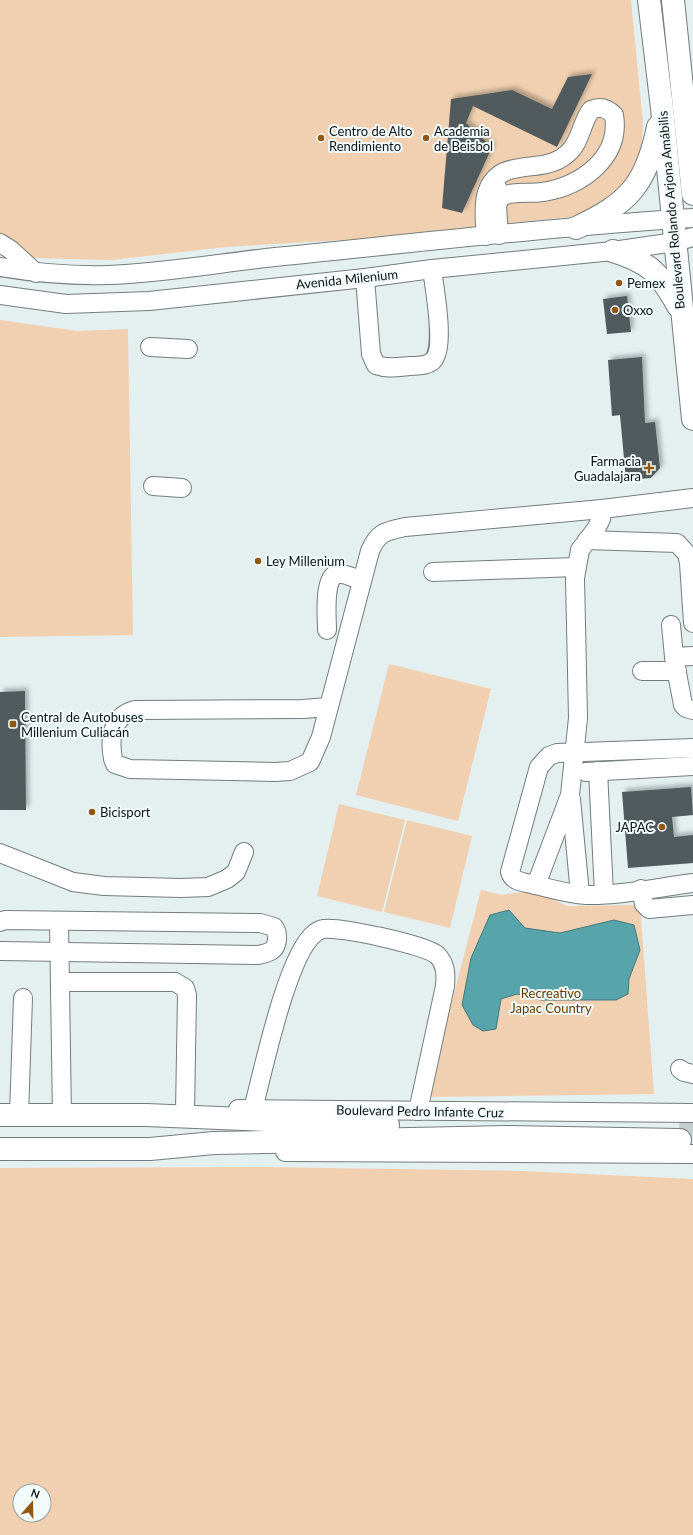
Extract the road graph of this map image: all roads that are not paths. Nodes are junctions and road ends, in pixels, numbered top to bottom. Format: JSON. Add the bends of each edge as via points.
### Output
{"nodes":[{"id":1,"x":649,"y":0,"type":"edge"},
{"id":2,"x":673,"y":0,"type":"edge"},
{"id":3,"x":662,"y":108,"type":"junction"},
{"id":4,"x":495,"y":180,"type":"junction"},
{"id":5,"x":693,"y":194,"type":"edge"},
{"id":6,"x":500,"y":197,"type":"junction"},
{"id":7,"x":683,"y":219,"type":"edge"},
{"id":8,"x":576,"y":228,"type":"junction"},
{"id":9,"x":492,"y":236,"type":"junction"},
{"id":10,"x":684,"y":240,"type":"edge"},
{"id":11,"x":0,"y":244,"type":"edge"},
{"id":12,"x":613,"y":251,"type":"junction"},
{"id":13,"x":0,"y":267,"type":"edge"},
{"id":14,"x":432,"y":269,"type":"junction"},
{"id":15,"x":36,"y":273,"type":"junction"},
{"id":16,"x":107,"y":275,"type":"junction"},
{"id":17,"x":365,"y":278,"type":"junction"},
{"id":18,"x":0,"y":295,"type":"edge"},
{"id":19,"x":108,"y":303,"type":"junction"},
{"id":20,"x":681,"y":312,"type":"junction"},
{"id":21,"x":150,"y":347,"type":"dead end"},
{"id":22,"x":188,"y":349,"type":"dead end"},
{"id":23,"x":693,"y":419,"type":"edge"},
{"id":24,"x":153,"y":486,"type":"dead end"},
{"id":25,"x":182,"y":488,"type":"dead end"},
{"id":26,"x":693,"y":498,"type":"edge"},
{"id":27,"x":602,"y":509,"type":"junction"},
{"id":28,"x":587,"y":540,"type":"junction"},
{"id":29,"x":576,"y":567,"type":"junction"},
{"id":30,"x":433,"y":572,"type":"dead end"},
{"id":31,"x":361,"y":580,"type":"junction"},
{"id":32,"x":693,"y":623,"type":"edge"},
{"id":33,"x":671,"y":625,"type":"dead end"},
{"id":34,"x":327,"y":630,"type":"dead end"},
{"id":35,"x":693,"y":656,"type":"edge"},
{"id":36,"x":676,"y":664,"type":"junction"},
{"id":37,"x":642,"y":671,"type":"dead end"},
{"id":38,"x":328,"y":707,"type":"junction"},
{"id":39,"x":693,"y":710,"type":"edge"},
{"id":40,"x":575,"y":752,"type":"junction"},
{"id":41,"x":685,"y":758,"type":"edge"},
{"id":42,"x":598,"y":771,"type":"junction"},
{"id":43,"x":573,"y":772,"type":"junction"},
{"id":44,"x":570,"y":795,"type":"junction"},
{"id":45,"x":244,"y":852,"type":"dead end"},
{"id":46,"x":0,"y":853,"type":"edge"},
{"id":47,"x":693,"y":883,"type":"edge"},
{"id":48,"x":536,"y":885,"type":"junction"},
{"id":49,"x":641,"y":889,"type":"junction"},
{"id":50,"x":580,"y":894,"type":"junction"},
{"id":51,"x":604,"y":894,"type":"junction"},
{"id":52,"x":693,"y":905,"type":"edge"},
{"id":53,"x":0,"y":922,"type":"edge"},
{"id":54,"x":59,"y":922,"type":"junction"},
{"id":55,"x":0,"y":951,"type":"edge"},
{"id":56,"x":60,"y":953,"type":"junction"},
{"id":57,"x":61,"y":982,"type":"junction"},
{"id":58,"x":23,"y":998,"type":"dead end"},
{"id":59,"x":253,"y":1109,"type":"junction"},
{"id":60,"x":418,"y":1111,"type":"junction"},
{"id":61,"x":185,"y":1112,"type":"junction"},
{"id":62,"x":10,"y":1115,"type":"edge"},
{"id":63,"x":146,"y":1115,"type":"junction"},
{"id":64,"x":62,"y":1116,"type":"junction"},
{"id":65,"x":687,"y":1133,"type":"edge"},
{"id":66,"x":0,"y":1149,"type":"edge"}],
"edges":[{"from":1,"to":3,"type":"main road","name":"Boulevard Rolando Arjona Amábilis"},
{"from":2,"to":5,"type":"main road","name":"Boulevard Rolando Arjona Amábilis"},
{"from":3,"to":7,"type":"main road","name":"Boulevard Rolando Arjona Amábilis"},
{"from":3,"to":8,"type":"main road","via":[[653,150],[640,181],[614,209]]},
{"from":4,"to":6,"type":"street"},
{"from":4,"to":6,"type":"street","via":[[505,172],[550,164],[568,154],[578,141],[591,110],[604,108],[614,115],[615,130],[609,147],[601,162],[588,174],[562,188]]},
{"from":4,"to":9,"type":"street","via":[[485,197]]},
{"from":6,"to":9,"type":"street"},
{"from":7,"to":8,"type":"street"},
{"from":7,"to":10,"type":"main road","name":"Boulevard Rolando Arjona Amábilis"},
{"from":8,"to":9,"type":"street"},
{"from":9,"to":16,"type":"street"},
{"from":10,"to":12,"type":"street","name":"Avenida Milenium"},
{"from":10,"to":20,"type":"main road","name":"Boulevard Rolando Arjona Amábilis"},
{"from":11,"to":15,"type":"street","via":[[11,250]]},
{"from":12,"to":14,"type":"street","name":"Avenida Milenium"},
{"from":12,"to":20,"type":"main road","via":[[634,258],[651,268],[664,283]]},
{"from":13,"to":15,"type":"street"},
{"from":14,"to":17,"type":"street","name":"Avenida Milenium"},
{"from":14,"to":17,"type":"street","via":[[440,333],[439,347],[438,355],[432,362],[421,365],[389,368],[376,364],[371,354]]},
{"from":15,"to":16,"type":"street"},
{"from":16,"to":19,"type":"street"},
{"from":17,"to":19,"type":"street","name":"Avenida Milenium","via":[[197,297]]},
{"from":18,"to":19,"type":"street","name":"Avenida Milenium","via":[[66,304]]},
{"from":20,"to":23,"type":"main road","name":"Boulevard Rolando Arjona Amábilis"},
{"from":21,"to":22,"type":"street"},
{"from":24,"to":25,"type":"street"},
{"from":26,"to":27,"type":"street"},
{"from":27,"to":28,"type":"street","via":[[601,519]]},
{"from":27,"to":31,"type":"street","via":[[391,530],[374,540]]},
{"from":28,"to":29,"type":"street","via":[[580,550]]},
{"from":28,"to":32,"type":"street","via":[[663,541],[682,546],[689,563]]},
{"from":29,"to":30,"type":"street"},
{"from":29,"to":40,"type":"street","via":[[574,603],[578,718]]},
{"from":31,"to":34,"type":"street","via":[[342,574],[331,577],[327,588]]},
{"from":31,"to":38,"type":"street"},
{"from":33,"to":36,"type":"street"},
{"from":35,"to":36,"type":"street"},
{"from":36,"to":37,"type":"street"},
{"from":36,"to":39,"type":"street","via":[[683,705]]},
{"from":38,"to":38,"type":"street","via":[[135,710],[127,712],[116,721],[113,729],[113,759],[116,764],[130,769],[290,771],[310,762],[317,748]]},
{"from":40,"to":41,"type":"street"},
{"from":40,"to":43,"type":"street"},
{"from":40,"to":48,"type":"street","via":[[549,756],[539,768],[510,872],[515,880]]},
{"from":41,"to":42,"type":"street"},
{"from":42,"to":43,"type":"street"},
{"from":42,"to":51,"type":"street"},
{"from":43,"to":44,"type":"street"},
{"from":44,"to":48,"type":"street"},
{"from":44,"to":50,"type":"street"},
{"from":45,"to":46,"type":"street","via":[[236,872],[227,880],[208,887],[181,888],[104,886],[73,882]]},
{"from":47,"to":49,"type":"street"},
{"from":48,"to":50,"type":"street","via":[[565,893]]},
{"from":49,"to":51,"type":"street"},
{"from":49,"to":52,"type":"street","via":[[644,904],[649,909]]},
{"from":50,"to":51,"type":"street"},
{"from":53,"to":54,"type":"street"},
{"from":54,"to":56,"type":"street"},
{"from":54,"to":56,"type":"street","via":[[260,923],[274,927],[277,932],[276,946],[258,955]]},
{"from":55,"to":56,"type":"street"},
{"from":56,"to":57,"type":"street"},
{"from":57,"to":61,"type":"street","via":[[175,982],[185,988]]},
{"from":57,"to":64,"type":"street"},
{"from":58,"to":62,"type":"street"},
{"from":59,"to":60,"type":"street","name":"Boulevard Pedro Infante Cruz"},
{"from":59,"to":60,"type":"street","via":[[283,997],[297,957],[314,933],[322,929],[366,933],[424,948],[436,955],[444,964],[445,986]]},
{"from":59,"to":61,"type":"street","name":"Boulevard Pedro Infante Cruz"},
{"from":60,"to":65,"type":"street","name":"Boulevard Pedro Infante Cruz"},
{"from":61,"to":63,"type":"street","name":"Boulevard Pedro Infante Cruz"},
{"from":62,"to":64,"type":"main road","name":"Boulevard Pedro Infante Cruz"},
{"from":63,"to":64,"type":"main road","name":"Boulevard Pedro Infante Cruz"},
{"from":63,"to":65,"type":"main road","name":"Boulevard Pedro Infante Cruz"},
{"from":65,"to":66,"type":"main road","name":"Boulevard Pedro Infante Cruz","via":[[214,1143],[150,1149]]}]}
